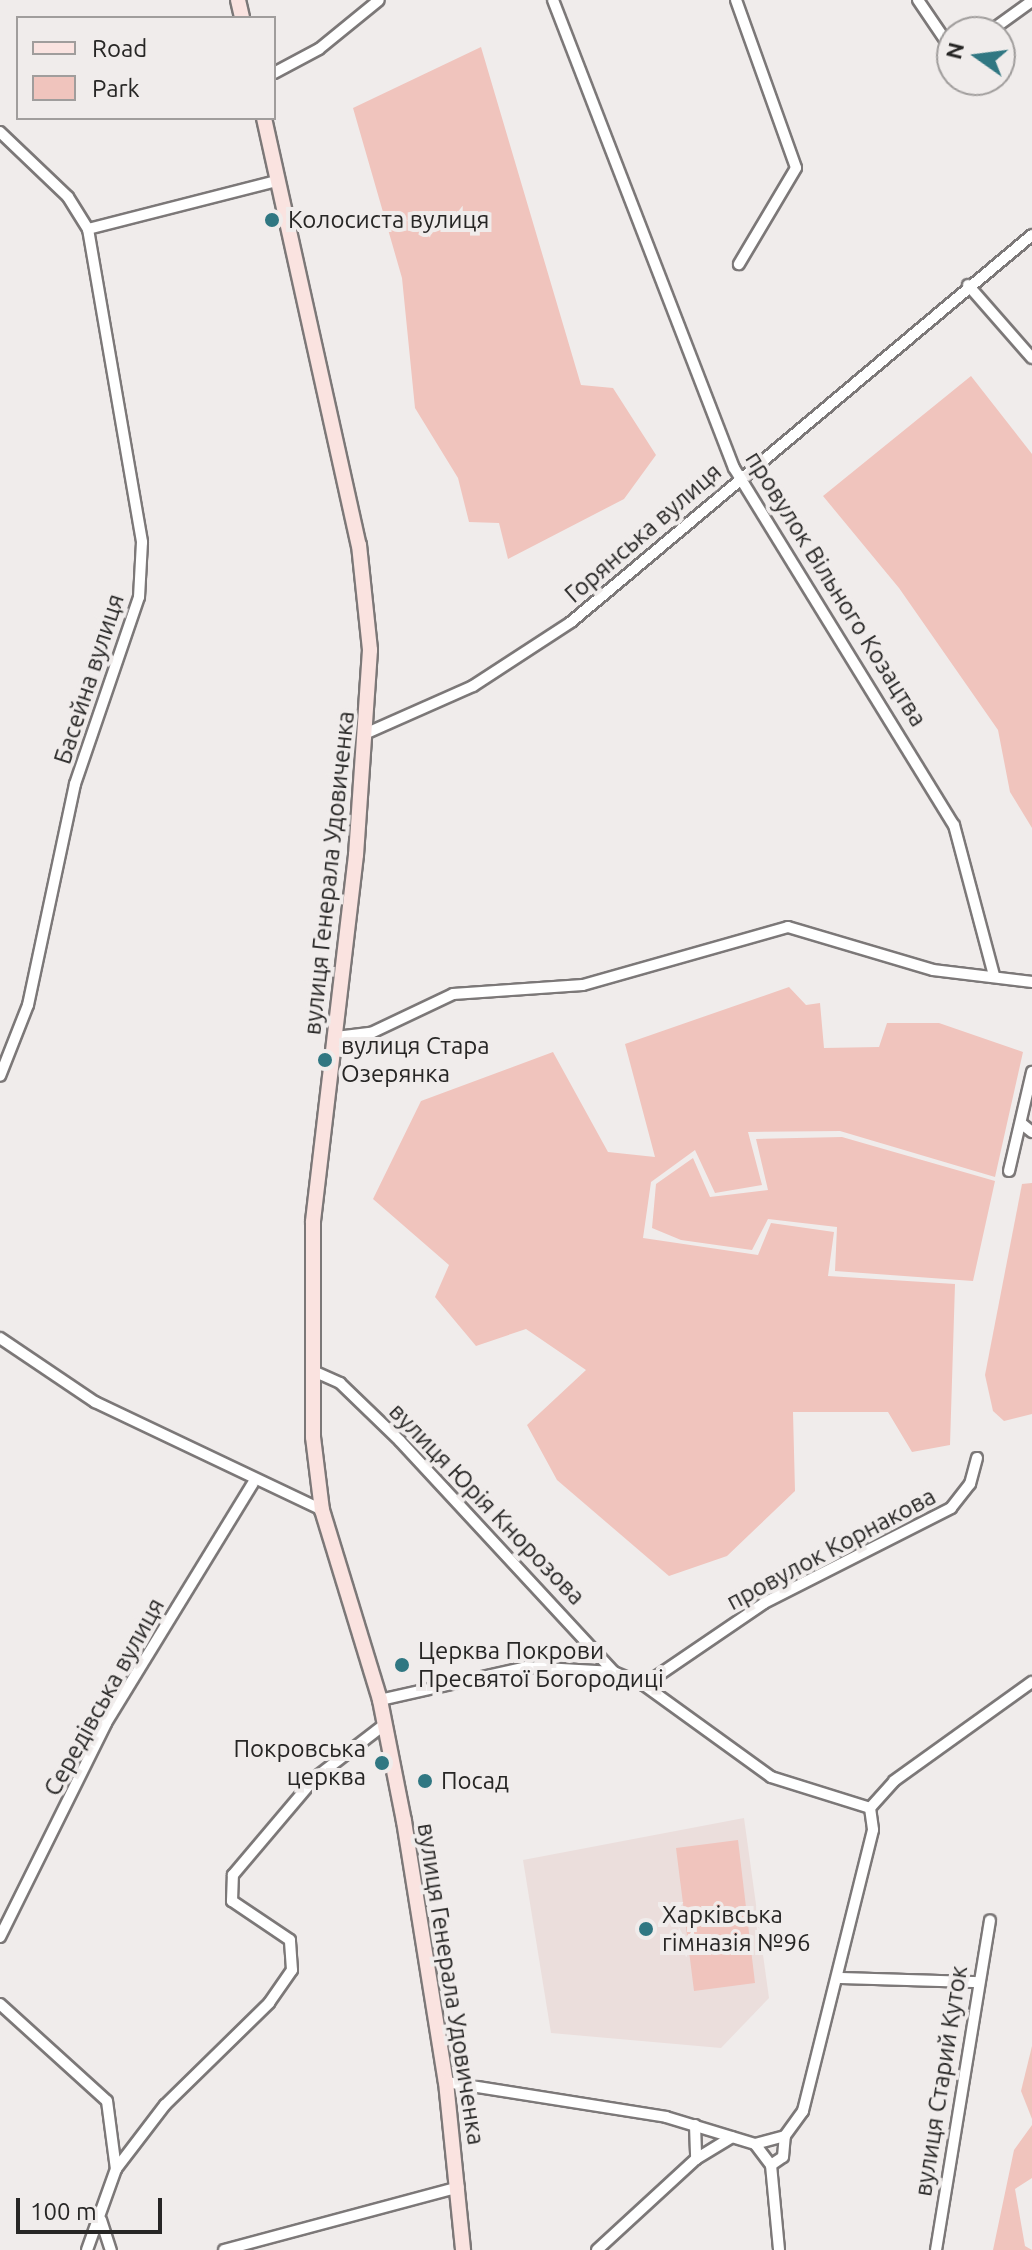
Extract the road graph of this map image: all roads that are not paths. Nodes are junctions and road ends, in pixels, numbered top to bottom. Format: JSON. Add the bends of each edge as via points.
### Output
{"nodes":[{"id":1,"x":379,"y":0,"type":"edge"},
{"id":2,"x":553,"y":0,"type":"edge"},
{"id":3,"x":736,"y":0,"type":"edge"},
{"id":4,"x":918,"y":0,"type":"edge"},
{"id":5,"x":1032,"y":1,"type":"edge"},
{"id":6,"x":1011,"y":16,"type":"edge"},
{"id":7,"x":936,"y":26,"type":"edge"},
{"id":8,"x":276,"y":72,"type":"edge"},
{"id":9,"x":264,"y":120,"type":"edge"},
{"id":10,"x":0,"y":132,"type":"edge"},
{"id":11,"x":276,"y":181,"type":"junction"},
{"id":12,"x":88,"y":229,"type":"junction"},
{"id":13,"x":1032,"y":235,"type":"edge"},
{"id":14,"x":739,"y":264,"type":"dead end"},
{"id":15,"x":968,"y":285,"type":"junction"},
{"id":16,"x":1032,"y":358,"type":"edge"},
{"id":17,"x":739,"y":476,"type":"junction"},
{"id":18,"x":367,"y":733,"type":"junction"},
{"id":19,"x":994,"y":975,"type":"junction"},
{"id":20,"x":1032,"y":982,"type":"edge"},
{"id":21,"x":336,"y":1037,"type":"junction"},
{"id":22,"x":1032,"y":1072,"type":"edge"},
{"id":23,"x":0,"y":1076,"type":"edge"},
{"id":24,"x":1022,"y":1124,"type":"junction"},
{"id":25,"x":1032,"y":1132,"type":"edge"},
{"id":26,"x":1009,"y":1171,"type":"dead end"},
{"id":27,"x":0,"y":1338,"type":"edge"},
{"id":28,"x":311,"y":1370,"type":"junction"},
{"id":29,"x":977,"y":1458,"type":"dead end"},
{"id":30,"x":253,"y":1483,"type":"junction"},
{"id":31,"x":322,"y":1510,"type":"junction"},
{"id":32,"x":614,"y":1672,"type":"junction"},
{"id":33,"x":1032,"y":1682,"type":"edge"},
{"id":34,"x":644,"y":1685,"type":"junction"},
{"id":35,"x":380,"y":1700,"type":"junction"},
{"id":36,"x":385,"y":1724,"type":"junction"},
{"id":37,"x":870,"y":1808,"type":"junction"},
{"id":38,"x":990,"y":1920,"type":"dead end"},
{"id":39,"x":0,"y":1937,"type":"edge"},
{"id":40,"x":838,"y":1978,"type":"junction"},
{"id":41,"x":976,"y":1982,"type":"junction"},
{"id":42,"x":0,"y":2004,"type":"edge"},
{"id":43,"x":446,"y":2082,"type":"junction"},
{"id":44,"x":695,"y":2125,"type":"junction"},
{"id":45,"x":785,"y":2136,"type":"junction"},
{"id":46,"x":732,"y":2137,"type":"junction"},
{"id":47,"x":755,"y":2144,"type":"junction"},
{"id":48,"x":696,"y":2159,"type":"junction"},
{"id":49,"x":771,"y":2165,"type":"junction"},
{"id":50,"x":116,"y":2169,"type":"junction"},
{"id":51,"x":459,"y":2187,"type":"junction"},
{"id":52,"x":101,"y":2220,"type":"junction"},
{"id":53,"x":87,"y":2250,"type":"edge"},
{"id":54,"x":111,"y":2250,"type":"edge"},
{"id":55,"x":224,"y":2250,"type":"edge"},
{"id":56,"x":463,"y":2250,"type":"edge"},
{"id":57,"x":597,"y":2250,"type":"edge"},
{"id":58,"x":779,"y":2250,"type":"edge"},
{"id":59,"x":936,"y":2250,"type":"edge"}],
"edges":[{"from":1,"to":8,"type":"street","via":[[319,49]]},
{"from":2,"to":17,"type":"street","name":"провулок Вільного Козацтва"},
{"from":3,"to":14,"type":"street","via":[[796,168]]},
{"from":4,"to":7,"type":"street"},
{"from":5,"to":6,"type":"street"},
{"from":9,"to":11,"type":"main road","name":"вулиця Генерала Удовиченка"},
{"from":10,"to":12,"type":"street","name":"Басейна вулиця","via":[[68,197]]},
{"from":11,"to":12,"type":"street"},
{"from":11,"to":18,"type":"main road","name":"вулиця Генерала Удовиченка","via":[[359,545],[370,650]]},
{"from":12,"to":23,"type":"street","name":"Басейна вулиця","via":[[142,542],[139,597],[75,784],[28,1005]]},
{"from":13,"to":15,"type":"street","name":"Горянська вулиця"},
{"from":15,"to":16,"type":"street"},
{"from":15,"to":17,"type":"street","name":"Горянська вулиця"},
{"from":17,"to":18,"type":"street","name":"Горянська вулиця","via":[[571,622],[473,686]]},
{"from":17,"to":19,"type":"street","name":"провулок Вільного Козацтва","via":[[954,825]]},
{"from":18,"to":21,"type":"main road","name":"вулиця Генерала Удовиченка"},
{"from":19,"to":20,"type":"street"},
{"from":19,"to":21,"type":"street","via":[[933,970],[788,927],[596,982],[453,994],[371,1033]]},
{"from":21,"to":28,"type":"main road","name":"вулиця Генерала Удовиченка","via":[[313,1222]]},
{"from":22,"to":24,"type":"street"},
{"from":24,"to":25,"type":"street"},
{"from":24,"to":26,"type":"street"},
{"from":27,"to":30,"type":"street","via":[[95,1402]]},
{"from":28,"to":31,"type":"main road","name":"вулиця Генерала Удовиченка"},
{"from":28,"to":32,"type":"street","name":"вулиця Юрія Кнорозова","via":[[340,1383],[400,1441]]},
{"from":29,"to":34,"type":"street","name":"провулок Корнакова","via":[[970,1484],[951,1508],[764,1603]]},
{"from":30,"to":31,"type":"street"},
{"from":30,"to":39,"type":"street","name":"Середівська вулиця","via":[[106,1723]]},
{"from":31,"to":35,"type":"main road","name":"вулиця Генерала Удовиченка"},
{"from":32,"to":34,"type":"street","name":"вулиця Юрія Кнорозова"},
{"from":32,"to":35,"type":"street","via":[[526,1667]]},
{"from":33,"to":37,"type":"street","via":[[894,1781]]},
{"from":34,"to":37,"type":"street","name":"вулиця Юрія Кнорозова","via":[[771,1777]]},
{"from":35,"to":36,"type":"main road","name":"вулиця Генерала Удовиченка"},
{"from":36,"to":43,"type":"main road","name":"вулиця Генерала Удовиченка"},
{"from":36,"to":50,"type":"street","via":[[315,1778],[233,1875],[232,1901],[290,1940],[292,1970],[269,2003],[165,2105]]},
{"from":37,"to":40,"type":"street","via":[[873,1830]]},
{"from":38,"to":41,"type":"street","name":"вулиця Старий Куток"},
{"from":40,"to":41,"type":"street"},
{"from":40,"to":45,"type":"street","via":[[803,2111]]},
{"from":41,"to":59,"type":"street","name":"вулиця Старий Куток"},
{"from":42,"to":50,"type":"street","via":[[107,2101],[117,2135]]},
{"from":43,"to":44,"type":"street"},
{"from":43,"to":51,"type":"main road","name":"вулиця Генерала Удовиченка"},
{"from":44,"to":46,"type":"street"},
{"from":44,"to":48,"type":"street"},
{"from":45,"to":47,"type":"street"},
{"from":45,"to":49,"type":"street","via":[[783,2157]]},
{"from":46,"to":47,"type":"street"},
{"from":46,"to":48,"type":"street"},
{"from":47,"to":49,"type":"street"},
{"from":48,"to":57,"type":"street"},
{"from":49,"to":58,"type":"street"},
{"from":50,"to":52,"type":"street"},
{"from":51,"to":55,"type":"street"},
{"from":51,"to":56,"type":"main road","name":"вулиця Генерала Удовиченка"},
{"from":52,"to":53,"type":"street"},
{"from":52,"to":54,"type":"street"}]}
